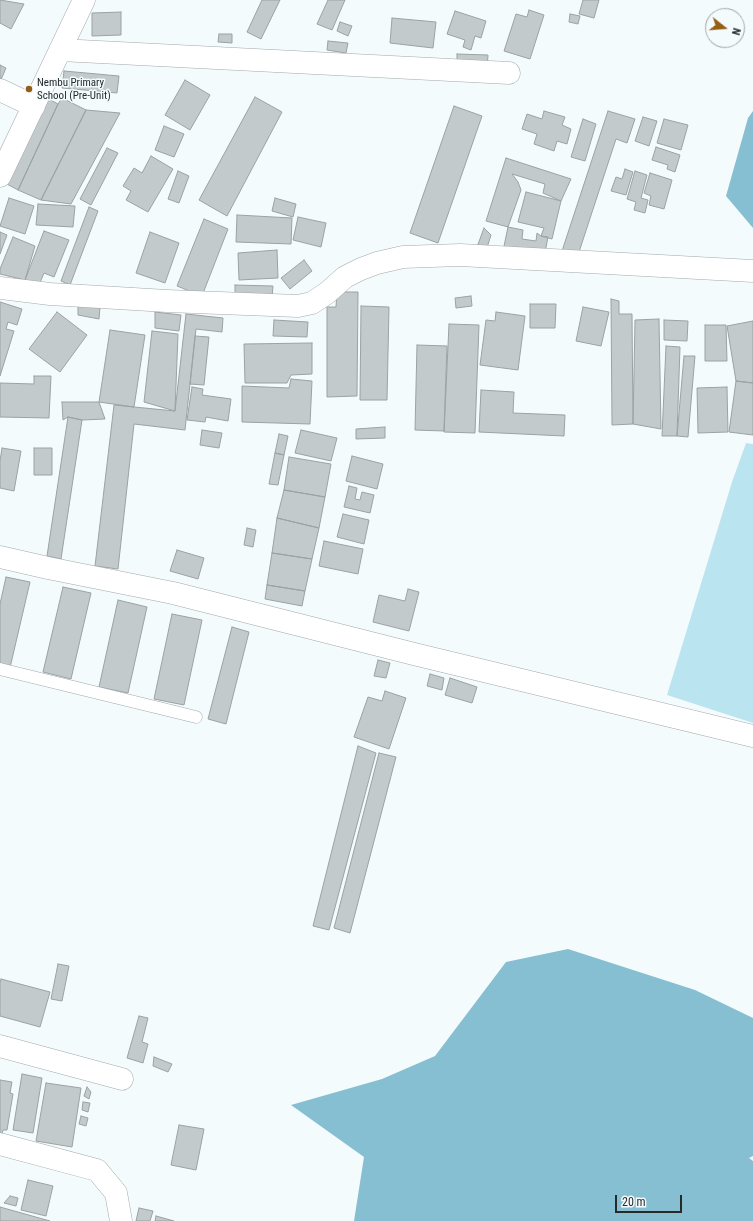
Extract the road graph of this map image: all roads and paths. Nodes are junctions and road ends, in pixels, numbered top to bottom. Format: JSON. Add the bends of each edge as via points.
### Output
{"nodes":[{"id":1,"x":84,"y":0,"type":"edge"},
{"id":2,"x":60,"y":50,"type":"junction"},
{"id":3,"x":509,"y":73,"type":"dead end"},
{"id":4,"x":0,"y":90,"type":"edge"},
{"id":5,"x":34,"y":106,"type":"junction"},
{"id":6,"x":0,"y":176,"type":"edge"},
{"id":7,"x":753,"y":271,"type":"edge"},
{"id":8,"x":0,"y":288,"type":"edge"},
{"id":9,"x":0,"y":557,"type":"edge"},
{"id":10,"x":0,"y":669,"type":"edge"},
{"id":11,"x":196,"y":717,"type":"dead end"},
{"id":12,"x":753,"y":736,"type":"edge"},
{"id":13,"x":0,"y":1046,"type":"edge"},
{"id":14,"x":122,"y":1079,"type":"dead end"},
{"id":15,"x":0,"y":1144,"type":"edge"},
{"id":16,"x":121,"y":1221,"type":"edge"}],
"edges":[{"from":1,"to":2,"type":"street"},
{"from":2,"to":3,"type":"street"},
{"from":2,"to":5,"type":"street"},
{"from":4,"to":5,"type":"street"},
{"from":5,"to":6,"type":"street"},
{"from":7,"to":8,"type":"street","via":[[460,255],[403,257],[361,269],[345,277],[312,303],[298,306],[50,294]]},
{"from":9,"to":12,"type":"street","via":[[173,593]]},
{"from":10,"to":11,"type":"lane"},
{"from":13,"to":14,"type":"street"},
{"from":15,"to":16,"type":"street","via":[[97,1170],[116,1194]]}]}
